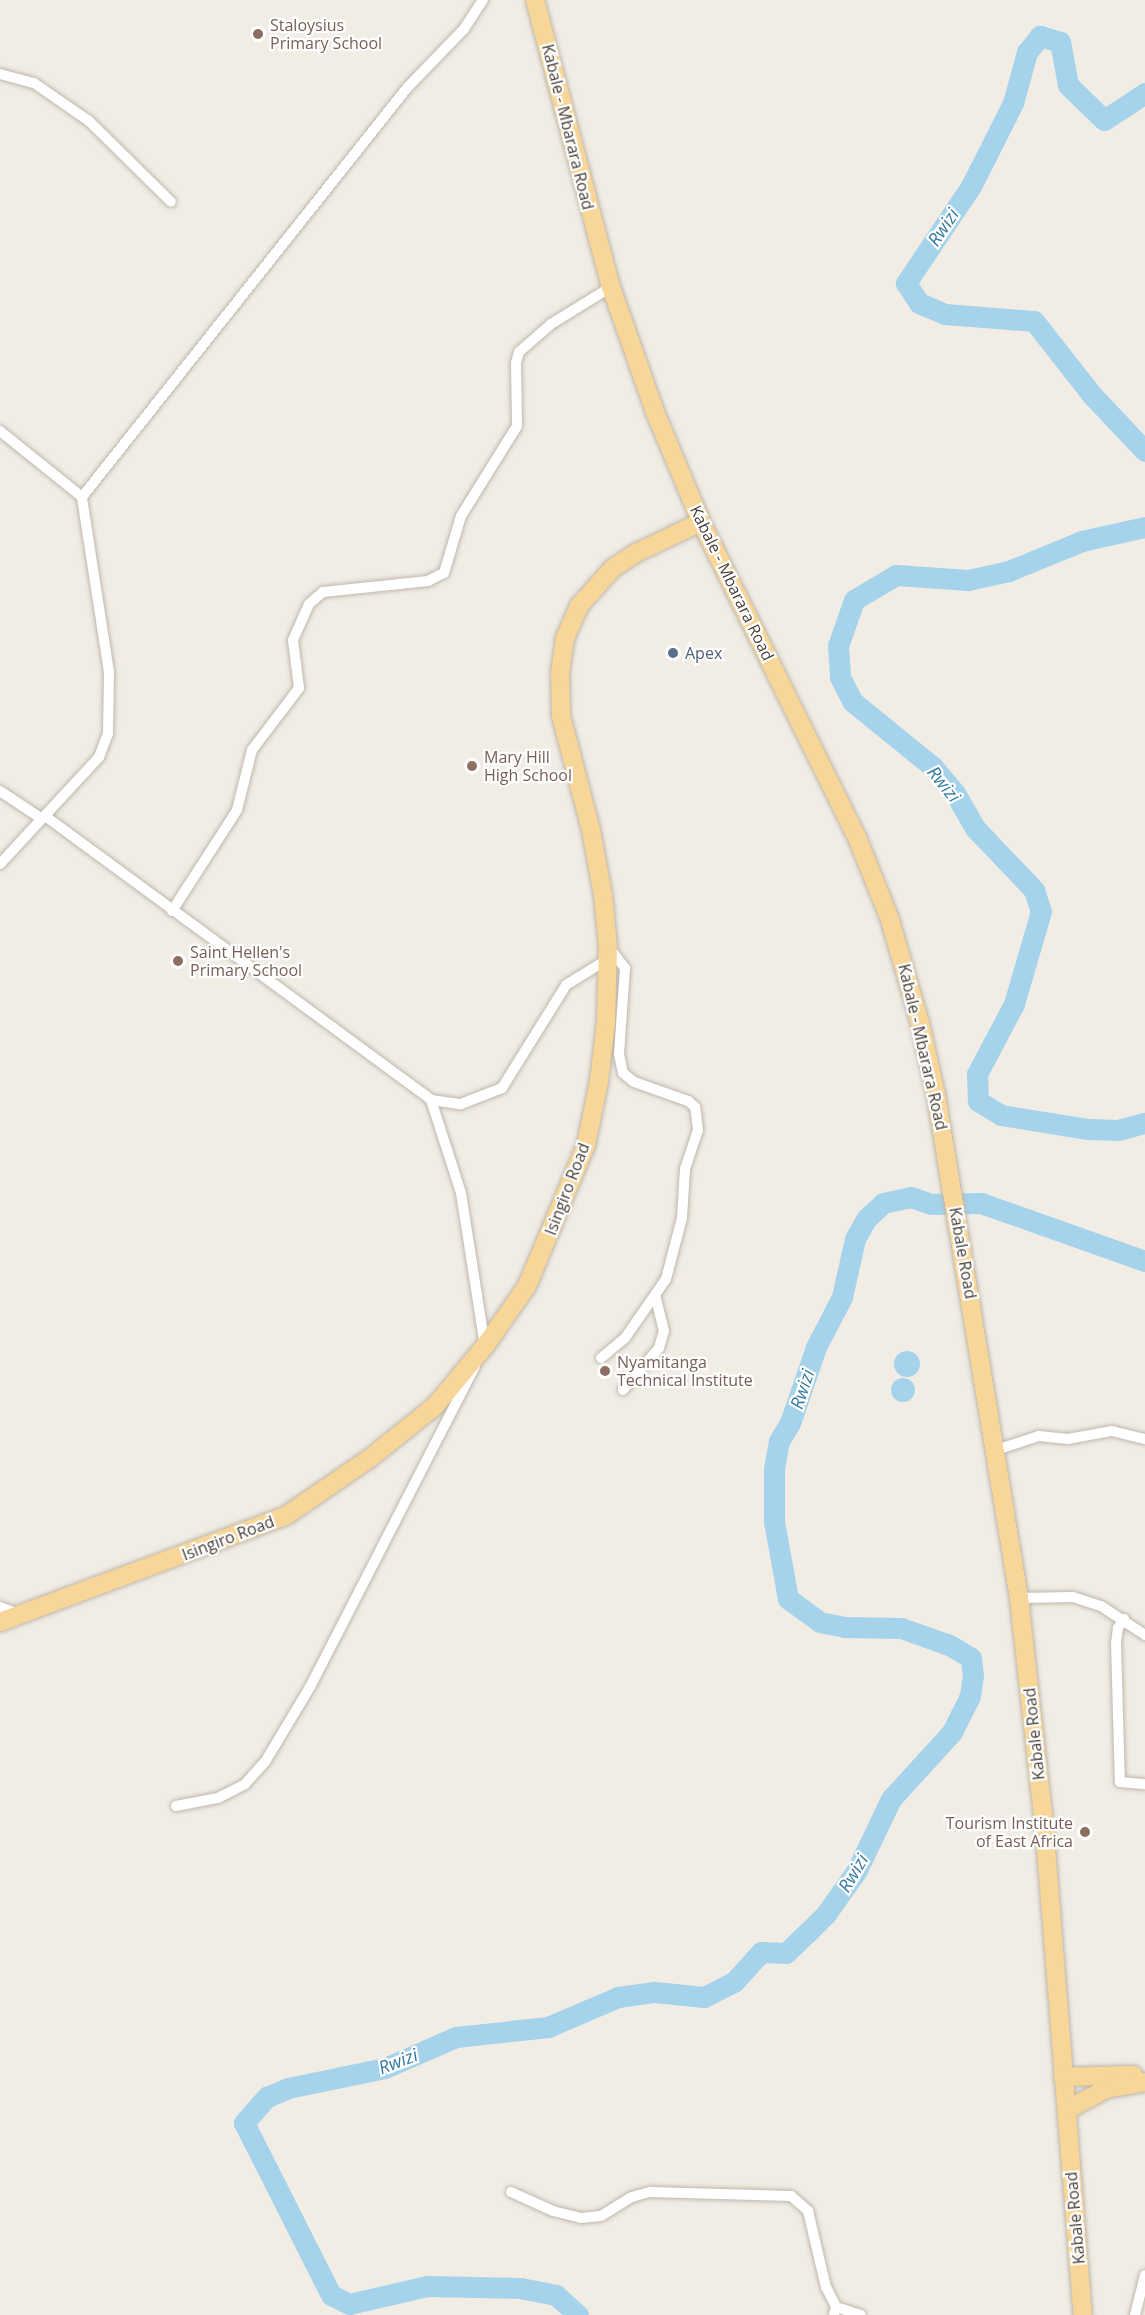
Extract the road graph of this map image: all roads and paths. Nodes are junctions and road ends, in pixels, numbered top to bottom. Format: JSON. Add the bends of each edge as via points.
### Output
{"nodes":[{"id":1,"x":483,"y":0,"type":"edge"},
{"id":2,"x":535,"y":0,"type":"edge"},
{"id":3,"x":0,"y":74,"type":"edge"},
{"id":4,"x":171,"y":202,"type":"dead end"},
{"id":5,"x":611,"y":287,"type":"junction"},
{"id":6,"x":0,"y":431,"type":"edge"},
{"id":7,"x":82,"y":497,"type":"junction"},
{"id":8,"x":701,"y":522,"type":"junction"},
{"id":9,"x":0,"y":790,"type":"edge"},
{"id":10,"x":43,"y":818,"type":"junction"},
{"id":11,"x":0,"y":864,"type":"edge"},
{"id":12,"x":172,"y":911,"type":"junction"},
{"id":13,"x":608,"y":953,"type":"junction"},
{"id":14,"x":431,"y":1100,"type":"junction"},
{"id":15,"x":947,"y":1157,"type":"joint"},
{"id":16,"x":656,"y":1298,"type":"junction"},
{"id":17,"x":485,"y":1346,"type":"junction"},
{"id":18,"x":601,"y":1358,"type":"dead end"},
{"id":19,"x":623,"y":1390,"type":"dead end"},
{"id":20,"x":1145,"y":1438,"type":"edge"},
{"id":21,"x":996,"y":1450,"type":"junction"},
{"id":22,"x":1019,"y":1598,"type":"junction"},
{"id":23,"x":0,"y":1607,"type":"edge"},
{"id":24,"x":21,"y":1615,"type":"junction"},
{"id":25,"x":1124,"y":1619,"type":"junction"},
{"id":26,"x":0,"y":1622,"type":"edge"},
{"id":27,"x":1145,"y":1635,"type":"edge"},
{"id":28,"x":1145,"y":1784,"type":"edge"},
{"id":29,"x":176,"y":1806,"type":"dead end"},
{"id":30,"x":1061,"y":2041,"type":"junction"},
{"id":31,"x":1108,"y":2075,"type":"junction"},
{"id":32,"x":1145,"y":2075,"type":"edge"},
{"id":33,"x":1063,"y":2077,"type":"junction"},
{"id":34,"x":1145,"y":2082,"type":"edge"},
{"id":35,"x":1067,"y":2110,"type":"junction"},
{"id":36,"x":511,"y":2192,"type":"dead end"},
{"id":37,"x":1145,"y":2275,"type":"edge"},
{"id":38,"x":835,"y":2311,"type":"edge"},
{"id":39,"x":861,"y":2315,"type":"edge"},
{"id":40,"x":1083,"y":2315,"type":"edge"},
{"id":41,"x":1135,"y":2315,"type":"edge"}],
"edges":[{"from":1,"to":7,"type":"street","via":[[464,28],[407,87]]},
{"from":2,"to":5,"type":"main road","name":"Kabale - Mbarara Road"},
{"from":3,"to":4,"type":"street","via":[[34,83],[89,121]]},
{"from":5,"to":8,"type":"main road","name":"Kabale - Mbarara Road"},
{"from":5,"to":12,"type":"street","via":[[551,324],[519,352],[517,426],[464,509],[444,573],[428,581],[323,592],[309,604],[293,639],[296,694],[252,750],[237,810]]},
{"from":6,"to":7,"type":"street"},
{"from":7,"to":10,"type":"street","via":[[109,672],[108,734],[99,757]]},
{"from":8,"to":13,"type":"main road","name":"Isingiro Road","via":[[613,568],[579,606],[565,639],[560,673],[561,716],[591,830]]},
{"from":8,"to":15,"type":"main road","name":"Kabale - Mbarara Road","via":[[856,835],[889,916],[920,1023]]},
{"from":9,"to":10,"type":"street"},
{"from":10,"to":11,"type":"street"},
{"from":10,"to":12,"type":"street"},
{"from":12,"to":14,"type":"street"},
{"from":13,"to":14,"type":"street","via":[[566,985],[502,1088],[461,1104]]},
{"from":13,"to":16,"type":"street","via":[[625,968],[619,1054],[623,1073],[634,1082],[687,1101],[698,1116],[698,1130],[685,1169],[682,1218],[671,1266]]},
{"from":13,"to":17,"type":"main road","name":"Isingiro Road","via":[[599,1081],[586,1145],[527,1286]]},
{"from":14,"to":17,"type":"street","via":[[461,1193]]},
{"from":15,"to":21,"type":"main road","name":"Kabale Road"},
{"from":16,"to":18,"type":"street","via":[[625,1338]]},
{"from":16,"to":19,"type":"street","via":[[664,1331],[659,1348]]},
{"from":17,"to":24,"type":"main road","name":"Isingiro Road","via":[[435,1406],[370,1458],[287,1515]]},
{"from":17,"to":29,"type":"street","via":[[320,1668],[265,1762],[245,1784],[218,1798]]},
{"from":20,"to":21,"type":"street","via":[[1112,1431],[1068,1439],[1040,1436]]},
{"from":21,"to":22,"type":"main road","name":"Kabale Road"},
{"from":22,"to":25,"type":"street","via":[[1073,1597]]},
{"from":22,"to":30,"type":"main road","name":"Kabale Road","via":[[1044,1823]]},
{"from":23,"to":24,"type":"street"},
{"from":24,"to":26,"type":"main road","name":"Isingiro Road"},
{"from":25,"to":27,"type":"street"},
{"from":25,"to":28,"type":"street","via":[[1116,1643],[1120,1782]]},
{"from":30,"to":31,"type":"main road","via":[[1079,2063]]},
{"from":30,"to":33,"type":"main road","name":"Kabale Road"},
{"from":31,"to":32,"type":"main road"},
{"from":31,"to":33,"type":"main road"},
{"from":33,"to":35,"type":"main road","name":"Kabale Road"},
{"from":34,"to":35,"type":"main road","via":[[1106,2089]]},
{"from":35,"to":40,"type":"main road","name":"Kabale Road"},
{"from":36,"to":38,"type":"street","via":[[553,2211],[581,2218],[601,2216],[650,2192],[790,2196],[808,2211]]},
{"from":37,"to":41,"type":"street"},
{"from":38,"to":39,"type":"street"}]}
